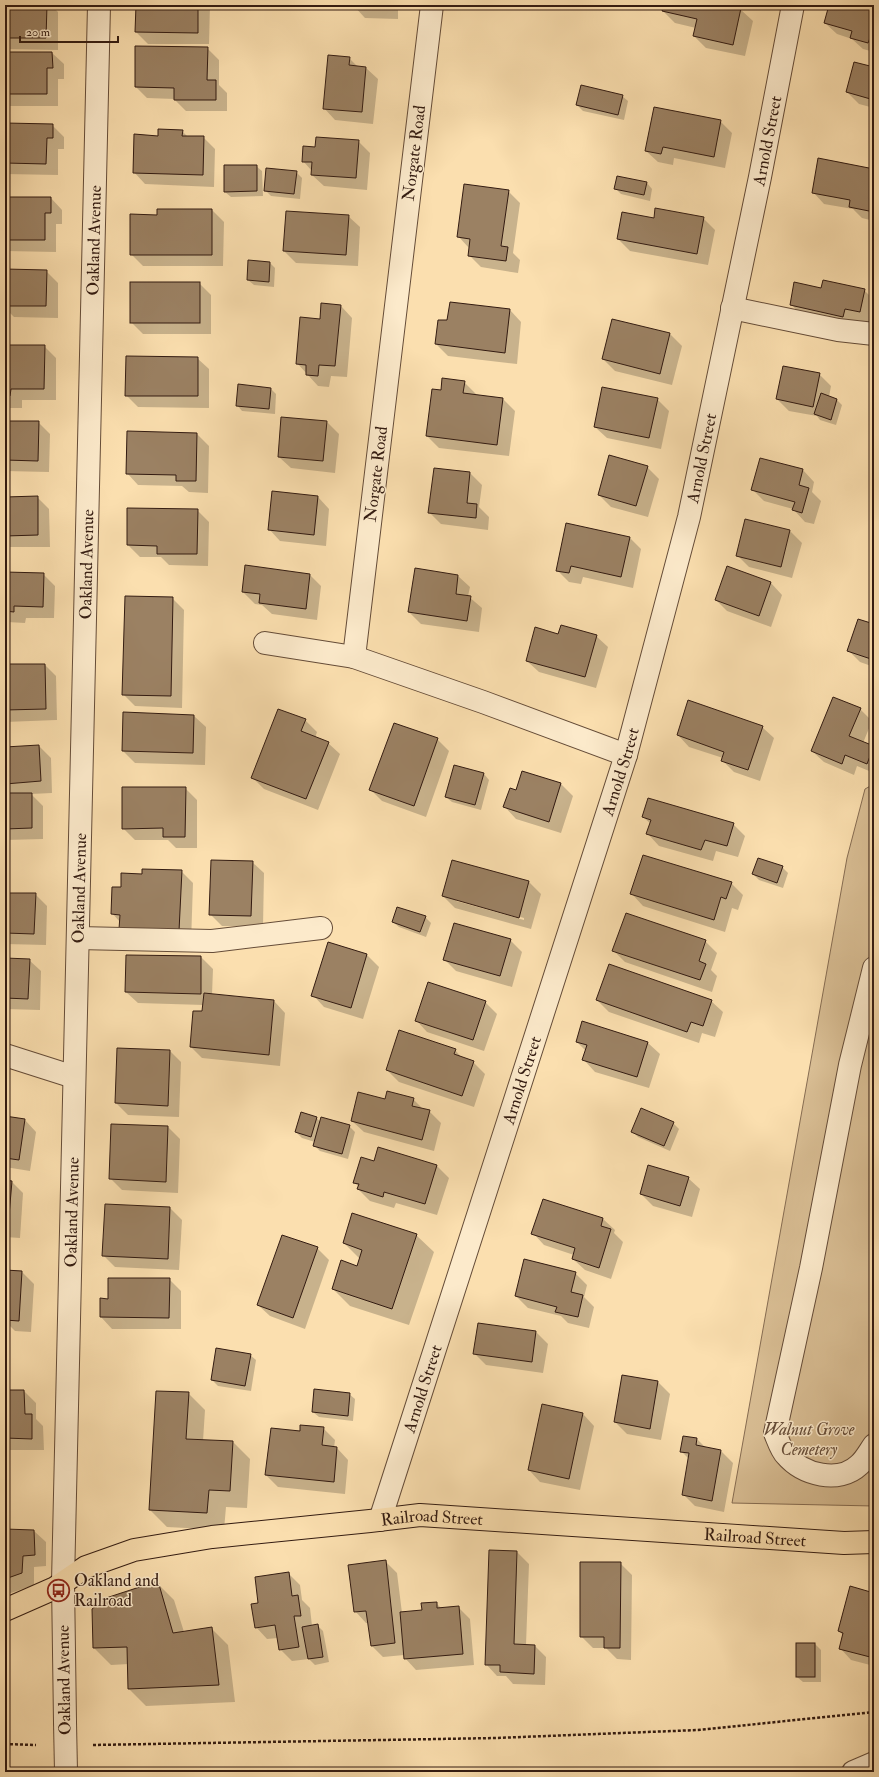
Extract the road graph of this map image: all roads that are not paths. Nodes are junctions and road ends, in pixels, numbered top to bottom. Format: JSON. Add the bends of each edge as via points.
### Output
{"nodes":[{"id":1,"x":99,"y":5,"type":"edge"},
{"id":2,"x":432,"y":5,"type":"edge"},
{"id":3,"x":793,"y":5,"type":"edge"},
{"id":4,"x":732,"y":308,"type":"junction"},
{"id":5,"x":874,"y":334,"type":"edge"},
{"id":6,"x":265,"y":643,"type":"dead end"},
{"id":7,"x":354,"y":657,"type":"junction"},
{"id":8,"x":626,"y":755,"type":"junction"},
{"id":9,"x":321,"y":928,"type":"dead end"},
{"id":10,"x":78,"y":938,"type":"junction"},
{"id":11,"x":874,"y":968,"type":"edge"},
{"id":12,"x":5,"y":1055,"type":"edge"},
{"id":13,"x":74,"y":1077,"type":"junction"},
{"id":14,"x":874,"y":1445,"type":"edge"},
{"id":15,"x":380,"y":1520,"type":"junction"},
{"id":16,"x":874,"y":1542,"type":"edge"},
{"id":17,"x":63,"y":1582,"type":"junction"},
{"id":18,"x":5,"y":1610,"type":"edge"},
{"id":19,"x":874,"y":1763,"type":"edge"},
{"id":20,"x":66,"y":1772,"type":"edge"},
{"id":21,"x":852,"y":1772,"type":"edge"}],
"edges":[{"from":1,"to":10,"type":"street","name":"Oakland Avenue"},
{"from":2,"to":7,"type":"street","name":"Norgate Road"},
{"from":3,"to":4,"type":"street","name":"Arnold Street"},
{"from":4,"to":5,"type":"street","via":[[838,330]]},
{"from":4,"to":8,"type":"street","name":"Arnold Street","via":[[689,517]]},
{"from":6,"to":7,"type":"street"},
{"from":7,"to":8,"type":"street"},
{"from":8,"to":15,"type":"street","name":"Arnold Street"},
{"from":9,"to":10,"type":"street","via":[[212,941]]},
{"from":10,"to":13,"type":"street","name":"Oakland Avenue"},
{"from":11,"to":14,"type":"street","via":[[850,1065],[811,1268],[775,1433],[786,1455],[800,1467],[816,1474],[838,1476],[859,1466]]},
{"from":12,"to":13,"type":"street"},
{"from":13,"to":17,"type":"street","name":"Oakland Avenue"},
{"from":15,"to":16,"type":"main road","name":"Railroad Street","via":[[420,1515],[844,1543]]},
{"from":15,"to":17,"type":"main road","name":"Railroad Street","via":[[212,1537],[134,1550],[86,1567]]},
{"from":17,"to":18,"type":"main road","name":"Railroad Street"},
{"from":17,"to":20,"type":"street","name":"Oakland Avenue","bridge":true},
{"from":19,"to":21,"type":"street"}]}
